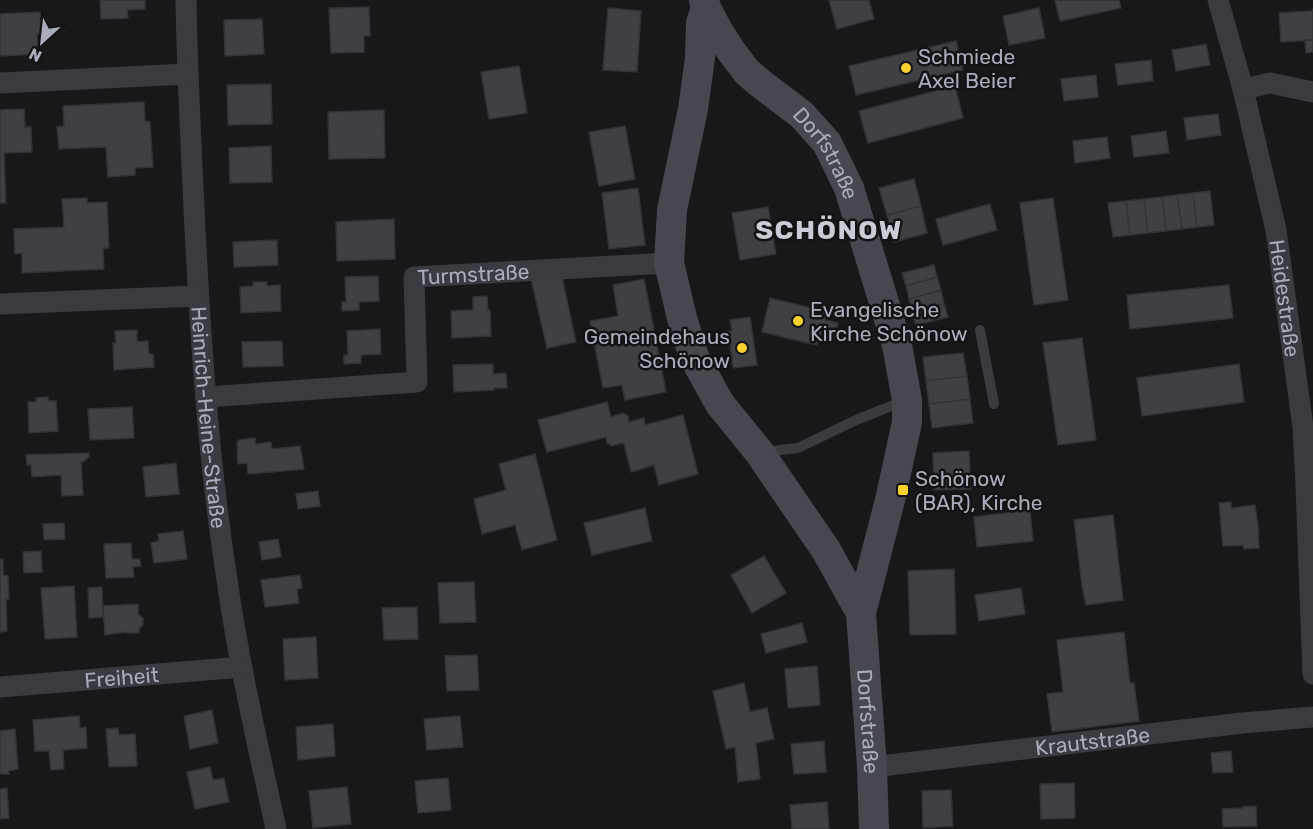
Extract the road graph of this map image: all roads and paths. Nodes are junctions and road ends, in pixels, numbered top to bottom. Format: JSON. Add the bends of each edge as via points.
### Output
{"nodes":[{"id":1,"x":186,"y":0,"type":"edge"},
{"id":2,"x":1218,"y":0,"type":"edge"},
{"id":3,"x":705,"y":4,"type":"edge"},
{"id":4,"x":187,"y":74,"type":"junction"},
{"id":5,"x":0,"y":83,"type":"edge"},
{"id":6,"x":1243,"y":89,"type":"junction"},
{"id":7,"x":1313,"y":92,"type":"edge"},
{"id":8,"x":669,"y":263,"type":"junction"},
{"id":9,"x":198,"y":296,"type":"junction"},
{"id":10,"x":0,"y":304,"type":"edge"},
{"id":11,"x":980,"y":330,"type":"dead end"},
{"id":12,"x":206,"y":397,"type":"junction"},
{"id":13,"x":907,"y":400,"type":"junction"},
{"id":14,"x":994,"y":404,"type":"dead end"},
{"id":15,"x":759,"y":452,"type":"junction"},
{"id":16,"x":1310,"y":486,"type":"edge"},
{"id":17,"x":861,"y":613,"type":"junction"},
{"id":18,"x":242,"y":668,"type":"junction"},
{"id":19,"x":1313,"y":674,"type":"edge"},
{"id":20,"x":0,"y":687,"type":"edge"},
{"id":21,"x":1313,"y":717,"type":"edge"},
{"id":22,"x":872,"y":767,"type":"junction"},
{"id":23,"x":276,"y":829,"type":"edge"},
{"id":24,"x":874,"y":829,"type":"edge"}],
"edges":[{"from":1,"to":4,"type":"street","name":"Heinrich-Heine-Straße"},
{"from":2,"to":6,"type":"street","name":"Heidestraße"},
{"from":3,"to":8,"type":"main road","name":"Dorfstraße","via":[[693,109],[672,210]]},
{"from":3,"to":13,"type":"main road","name":"Dorfstraße","via":[[747,72],[802,114],[827,143],[849,188],[897,345]]},
{"from":4,"to":5,"type":"street"},
{"from":4,"to":9,"type":"street","name":"Heinrich-Heine-Straße"},
{"from":6,"to":7,"type":"street","via":[[1270,83]]},
{"from":6,"to":16,"type":"street","name":"Heidestraße","via":[[1276,230]]},
{"from":8,"to":12,"type":"street","name":"Turmstraße","via":[[414,277],[417,382]]},
{"from":8,"to":15,"type":"main road","name":"Dorfstraße","via":[[694,357],[720,404]]},
{"from":9,"to":10,"type":"street"},
{"from":9,"to":12,"type":"street","name":"Heinrich-Heine-Straße"},
{"from":11,"to":14,"type":"lane"},
{"from":12,"to":18,"type":"street","name":"Heinrich-Heine-Straße","via":[[225,568]]},
{"from":13,"to":15,"type":"lane","via":[[798,448]]},
{"from":13,"to":17,"type":"main road","name":"Dorfstraße","via":[[907,422]]},
{"from":15,"to":17,"type":"main road","name":"Dorfstraße","via":[[826,550]]},
{"from":16,"to":19,"type":"street","name":"Heidestraße"},
{"from":17,"to":22,"type":"main road","name":"Dorfstraße"},
{"from":18,"to":20,"type":"street","name":"Freiheit"},
{"from":18,"to":23,"type":"street","name":"Heinrich-Heine-Straße"},
{"from":21,"to":22,"type":"street","name":"Krautstraße"},
{"from":22,"to":24,"type":"main road","name":"Dorfstraße"}]}
